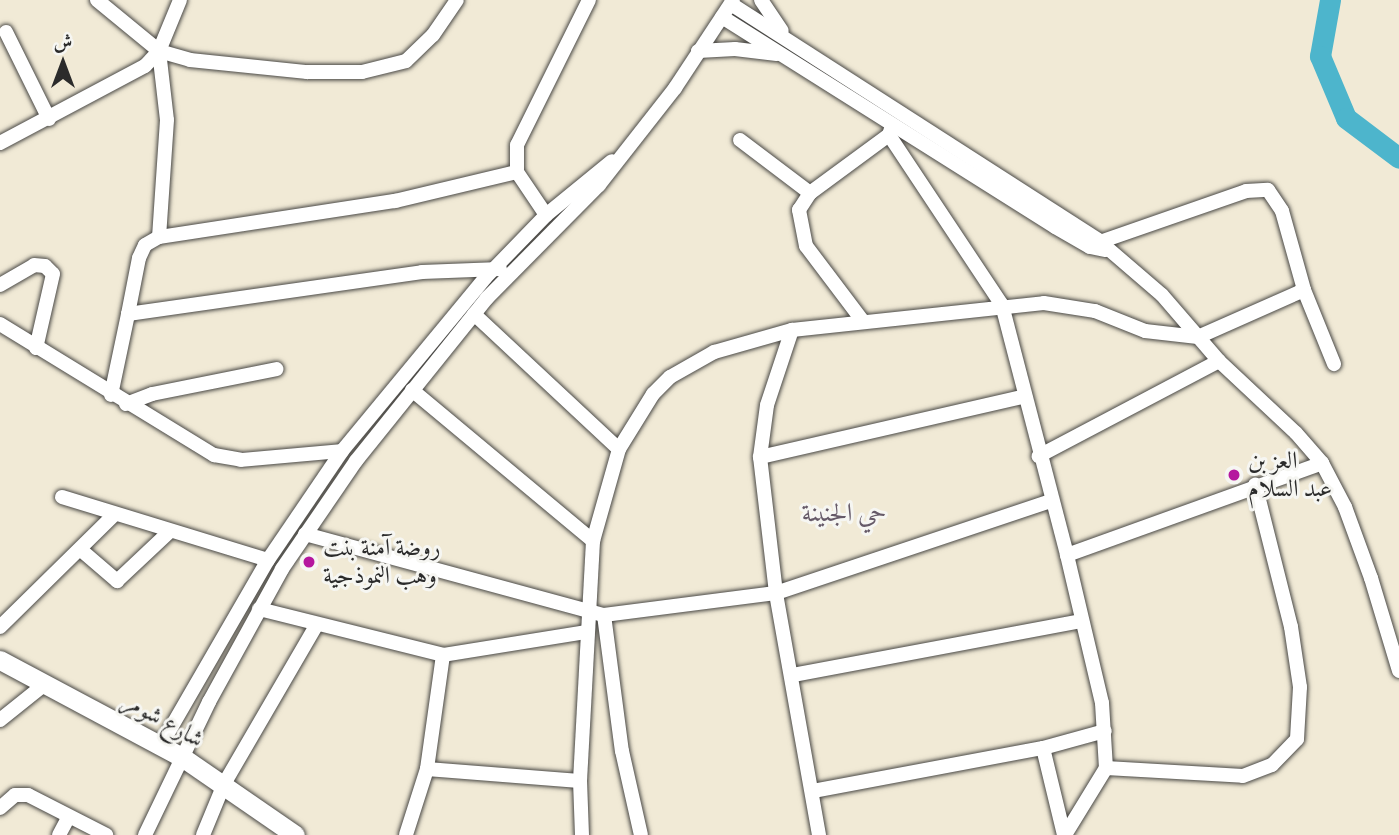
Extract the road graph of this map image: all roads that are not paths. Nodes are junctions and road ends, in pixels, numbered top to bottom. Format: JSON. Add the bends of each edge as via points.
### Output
{"nodes":[{"id":1,"x":97,"y":0,"type":"edge"},
{"id":2,"x":180,"y":0,"type":"edge"},
{"id":3,"x":457,"y":0,"type":"edge"},
{"id":4,"x":589,"y":0,"type":"edge"},
{"id":5,"x":761,"y":0,"type":"edge"},
{"id":6,"x":732,"y":2,"type":"edge"},
{"id":7,"x":722,"y":17,"type":"junction"},
{"id":8,"x":6,"y":32,"type":"dead end"},
{"id":9,"x":795,"y":45,"type":"junction"},
{"id":10,"x":159,"y":51,"type":"junction"},
{"id":11,"x":698,"y":51,"type":"junction"},
{"id":12,"x":784,"y":55,"type":"junction"},
{"id":13,"x":48,"y":119,"type":"junction"},
{"id":14,"x":893,"y":123,"type":"junction"},
{"id":15,"x":740,"y":140,"type":"dead end"},
{"id":16,"x":0,"y":143,"type":"edge"},
{"id":17,"x":625,"y":152,"type":"junction"},
{"id":18,"x":517,"y":172,"type":"junction"},
{"id":19,"x":810,"y":193,"type":"junction"},
{"id":20,"x":546,"y":215,"type":"junction"},
{"id":21,"x":159,"y":237,"type":"junction"},
{"id":22,"x":1098,"y":246,"type":"junction"},
{"id":23,"x":495,"y":267,"type":"junction"},
{"id":24,"x":512,"y":271,"type":"junction"},
{"id":25,"x":0,"y":285,"type":"edge"},
{"id":26,"x":1304,"y":290,"type":"junction"},
{"id":27,"x":1002,"y":305,"type":"junction"},
{"id":28,"x":128,"y":314,"type":"junction"},
{"id":29,"x":474,"y":314,"type":"junction"},
{"id":30,"x":862,"y":320,"type":"junction"},
{"id":31,"x":0,"y":324,"type":"edge"},
{"id":32,"x":792,"y":330,"type":"junction"},
{"id":33,"x":1198,"y":337,"type":"junction"},
{"id":34,"x":36,"y":348,"type":"junction"},
{"id":35,"x":1219,"y":361,"type":"junction"},
{"id":36,"x":1334,"y":364,"type":"dead end"},
{"id":37,"x":277,"y":369,"type":"dead end"},
{"id":38,"x":412,"y":390,"type":"junction"},
{"id":39,"x":111,"y":395,"type":"junction"},
{"id":40,"x":1023,"y":397,"type":"junction"},
{"id":41,"x":126,"y":404,"type":"junction"},
{"id":42,"x":619,"y":449,"type":"junction"},
{"id":43,"x":342,"y":451,"type":"junction"},
{"id":44,"x":1040,"y":456,"type":"junction"},
{"id":45,"x":760,"y":457,"type":"junction"},
{"id":46,"x":1322,"y":463,"type":"junction"},
{"id":47,"x":1255,"y":484,"type":"junction"},
{"id":48,"x":62,"y":497,"type":"dead end"},
{"id":49,"x":1051,"y":501,"type":"junction"},
{"id":50,"x":114,"y":515,"type":"junction"},
{"id":51,"x":169,"y":532,"type":"junction"},
{"id":52,"x":305,"y":534,"type":"junction"},
{"id":53,"x":593,"y":541,"type":"junction"},
{"id":54,"x":81,"y":550,"type":"junction"},
{"id":55,"x":1067,"y":555,"type":"junction"},
{"id":56,"x":268,"y":560,"type":"junction"},
{"id":57,"x":776,"y":593,"type":"junction"},
{"id":58,"x":259,"y":610,"type":"junction"},
{"id":59,"x":587,"y":611,"type":"junction"},
{"id":60,"x":604,"y":615,"type":"junction"},
{"id":61,"x":1082,"y":621,"type":"junction"},
{"id":62,"x":316,"y":626,"type":"junction"},
{"id":63,"x":0,"y":627,"type":"edge"},
{"id":64,"x":586,"y":632,"type":"junction"},
{"id":65,"x":443,"y":655,"type":"junction"},
{"id":66,"x":0,"y":660,"type":"edge"},
{"id":67,"x":1399,"y":671,"type":"edge"},
{"id":68,"x":793,"y":675,"type":"junction"},
{"id":69,"x":45,"y":684,"type":"junction"},
{"id":70,"x":0,"y":720,"type":"edge"},
{"id":71,"x":1105,"y":731,"type":"junction"},
{"id":72,"x":161,"y":745,"type":"junction"},
{"id":73,"x":1043,"y":748,"type":"junction"},
{"id":74,"x":182,"y":757,"type":"junction"},
{"id":75,"x":1106,"y":768,"type":"junction"},
{"id":76,"x":427,"y":769,"type":"junction"},
{"id":77,"x":580,"y":781,"type":"junction"},
{"id":78,"x":224,"y":784,"type":"junction"},
{"id":79,"x":813,"y":791,"type":"junction"},
{"id":80,"x":0,"y":808,"type":"edge"},
{"id":81,"x":68,"y":818,"type":"junction"},
{"id":82,"x":60,"y":835,"type":"edge"},
{"id":83,"x":106,"y":835,"type":"edge"},
{"id":84,"x":145,"y":835,"type":"edge"},
{"id":85,"x":204,"y":835,"type":"edge"},
{"id":86,"x":295,"y":835,"type":"edge"},
{"id":87,"x":406,"y":835,"type":"edge"},
{"id":88,"x":582,"y":835,"type":"edge"},
{"id":89,"x":640,"y":835,"type":"edge"},
{"id":90,"x":819,"y":835,"type":"edge"},
{"id":91,"x":1065,"y":835,"type":"edge"}],
"edges":[{"from":1,"to":10,"type":"street"},
{"from":2,"to":10,"type":"street"},
{"from":3,"to":10,"type":"street","via":[[416,54],[377,70],[307,72],[190,60]]},
{"from":4,"to":18,"type":"street","via":[[517,145]]},
{"from":5,"to":9,"type":"street"},
{"from":6,"to":7,"type":"street"},
{"from":6,"to":9,"type":"street"},
{"from":7,"to":11,"type":"street"},
{"from":7,"to":12,"type":"street"},
{"from":8,"to":13,"type":"street"},
{"from":9,"to":14,"type":"street"},
{"from":10,"to":13,"type":"street","via":[[125,80]]},
{"from":10,"to":21,"type":"street","via":[[167,120]]},
{"from":11,"to":12,"type":"street","via":[[736,49]]},
{"from":11,"to":17,"type":"street"},
{"from":12,"to":14,"type":"street"},
{"from":13,"to":16,"type":"street"},
{"from":14,"to":19,"type":"street"},
{"from":14,"to":22,"type":"street"},
{"from":14,"to":27,"type":"street"},
{"from":15,"to":19,"type":"street"},
{"from":17,"to":20,"type":"street"},
{"from":17,"to":24,"type":"street","via":[[599,185]]},
{"from":18,"to":20,"type":"street"},
{"from":18,"to":21,"type":"street","via":[[395,201]]},
{"from":19,"to":30,"type":"street","via":[[799,214],[806,246]]},
{"from":20,"to":23,"type":"street"},
{"from":21,"to":28,"type":"street","via":[[145,245],[139,258]]},
{"from":22,"to":26,"type":"street","via":[[1246,191],[1268,190],[1282,211]]},
{"from":22,"to":33,"type":"street","via":[[1144,277]]},
{"from":23,"to":24,"type":"street"},
{"from":23,"to":28,"type":"street","via":[[422,272]]},
{"from":23,"to":43,"type":"street"},
{"from":24,"to":29,"type":"street"},
{"from":25,"to":34,"type":"street","via":[[34,265],[45,266],[53,274]]},
{"from":26,"to":33,"type":"street"},
{"from":26,"to":36,"type":"street"},
{"from":27,"to":30,"type":"street"},
{"from":27,"to":33,"type":"street","via":[[1069,305],[1145,331]]},
{"from":27,"to":40,"type":"street"},
{"from":28,"to":39,"type":"street"},
{"from":29,"to":38,"type":"street"},
{"from":29,"to":42,"type":"street"},
{"from":30,"to":32,"type":"street"},
{"from":31,"to":34,"type":"street"},
{"from":32,"to":42,"type":"street","via":[[714,352],[670,377],[641,410]]},
{"from":32,"to":45,"type":"street","via":[[767,405]]},
{"from":33,"to":35,"type":"street"},
{"from":34,"to":39,"type":"street"},
{"from":35,"to":44,"type":"street"},
{"from":35,"to":46,"type":"street"},
{"from":37,"to":41,"type":"street","via":[[152,394]]},
{"from":38,"to":52,"type":"street"},
{"from":38,"to":53,"type":"street"},
{"from":39,"to":41,"type":"street"},
{"from":40,"to":44,"type":"street"},
{"from":40,"to":45,"type":"street"},
{"from":41,"to":43,"type":"street","via":[[222,458]]},
{"from":42,"to":53,"type":"street"},
{"from":43,"to":56,"type":"street"},
{"from":44,"to":49,"type":"street"},
{"from":45,"to":57,"type":"street"},
{"from":46,"to":47,"type":"street"},
{"from":46,"to":67,"type":"street","via":[[1367,566]]},
{"from":47,"to":55,"type":"street"},
{"from":47,"to":75,"type":"street","via":[[1291,627],[1300,687],[1297,739],[1272,765],[1244,776]]},
{"from":48,"to":50,"type":"street"},
{"from":49,"to":55,"type":"street"},
{"from":49,"to":57,"type":"street"},
{"from":50,"to":51,"type":"street"},
{"from":50,"to":54,"type":"street"},
{"from":51,"to":54,"type":"street","via":[[117,581]]},
{"from":51,"to":56,"type":"street"},
{"from":52,"to":58,"type":"street"},
{"from":52,"to":59,"type":"street"},
{"from":53,"to":59,"type":"street"},
{"from":54,"to":63,"type":"street"},
{"from":55,"to":61,"type":"street"},
{"from":56,"to":72,"type":"street"},
{"from":57,"to":60,"type":"street"},
{"from":57,"to":68,"type":"street"},
{"from":58,"to":62,"type":"street"},
{"from":58,"to":74,"type":"street"},
{"from":59,"to":60,"type":"street"},
{"from":59,"to":64,"type":"street"},
{"from":60,"to":89,"type":"street","via":[[617,724]]},
{"from":61,"to":68,"type":"street"},
{"from":61,"to":71,"type":"street"},
{"from":62,"to":65,"type":"street"},
{"from":62,"to":78,"type":"street"},
{"from":64,"to":65,"type":"street"},
{"from":64,"to":77,"type":"street"},
{"from":65,"to":76,"type":"street"},
{"from":66,"to":69,"type":"main road","name":"شارع شومر"},
{"from":68,"to":79,"type":"street"},
{"from":69,"to":70,"type":"street"},
{"from":69,"to":72,"type":"main road","name":"شارع شومر"},
{"from":71,"to":73,"type":"street"},
{"from":71,"to":75,"type":"street"},
{"from":72,"to":74,"type":"main road","name":"شارع شومر"},
{"from":73,"to":79,"type":"street"},
{"from":73,"to":91,"type":"street"},
{"from":74,"to":78,"type":"main road","name":"شارع شومر"},
{"from":74,"to":84,"type":"street"},
{"from":75,"to":91,"type":"street"},
{"from":76,"to":77,"type":"street"},
{"from":76,"to":87,"type":"street"},
{"from":77,"to":88,"type":"street"},
{"from":78,"to":85,"type":"street"},
{"from":78,"to":86,"type":"main road","name":"شارع شومر"},
{"from":79,"to":90,"type":"street"},
{"from":80,"to":81,"type":"street","via":[[20,794]]},
{"from":81,"to":82,"type":"street"},
{"from":81,"to":83,"type":"street"}]}
